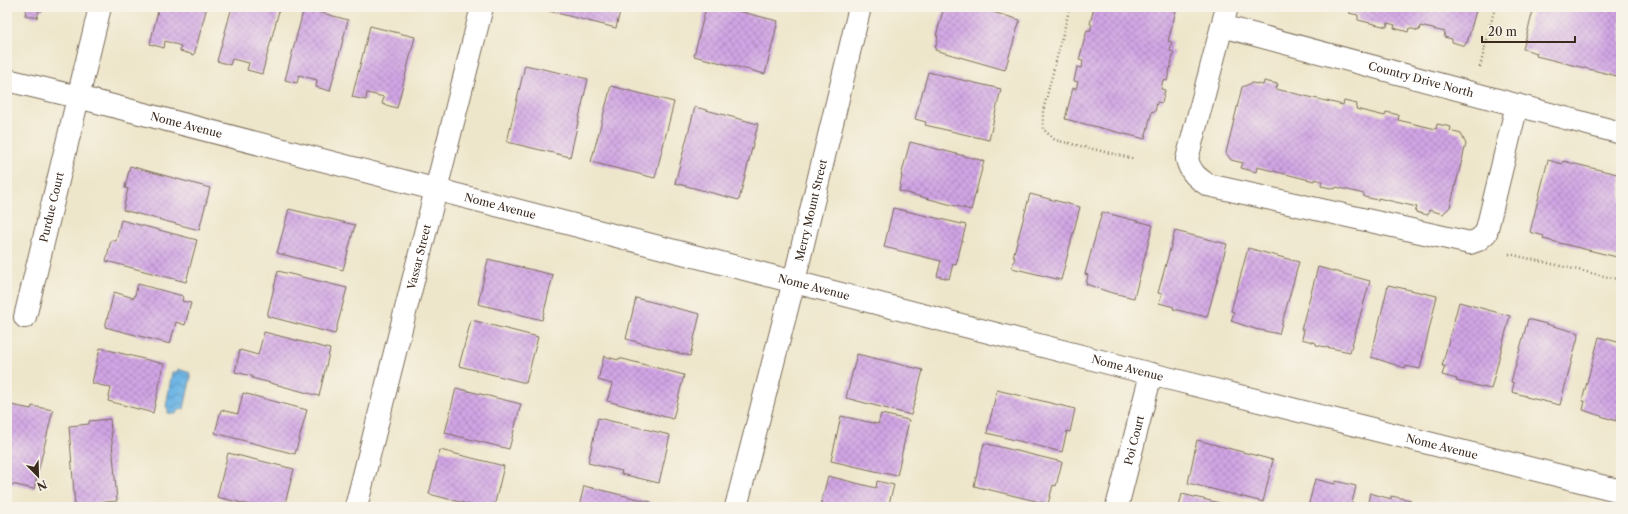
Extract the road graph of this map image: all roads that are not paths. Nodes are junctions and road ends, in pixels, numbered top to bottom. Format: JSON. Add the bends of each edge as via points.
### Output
{"nodes":[{"id":1,"x":100,"y":7,"type":"edge"},
{"id":2,"x":482,"y":7,"type":"edge"},
{"id":3,"x":860,"y":7,"type":"edge"},
{"id":4,"x":1224,"y":17,"type":"edge"},
{"id":5,"x":7,"y":80,"type":"edge"},
{"id":6,"x":78,"y":97,"type":"junction"},
{"id":7,"x":1517,"y":105,"type":"junction"},
{"id":8,"x":1621,"y":133,"type":"edge"},
{"id":9,"x":436,"y":189,"type":"junction"},
{"id":10,"x":794,"y":281,"type":"junction"},
{"id":11,"x":25,"y":317,"type":"dead end"},
{"id":12,"x":1151,"y":374,"type":"junction"},
{"id":13,"x":1613,"y":496,"type":"edge"},
{"id":14,"x":356,"y":507,"type":"edge"},
{"id":15,"x":736,"y":507,"type":"edge"},
{"id":16,"x":1118,"y":507,"type":"edge"}],
"edges":[{"from":1,"to":6,"type":"street","name":"Purdue Court"},
{"from":2,"to":9,"type":"street","name":"Vassar Street"},
{"from":3,"to":10,"type":"street","name":"Merry Mount Street"},
{"from":4,"to":7,"type":"street","name":"Country Drive North"},
{"from":4,"to":7,"type":"street","via":[[1187,159],[1195,176],[1208,185],[1470,243],[1478,240],[1486,232]]},
{"from":5,"to":6,"type":"street","name":"Nome Avenue"},
{"from":6,"to":9,"type":"street","name":"Nome Avenue"},
{"from":6,"to":11,"type":"street","name":"Purdue Court"},
{"from":7,"to":8,"type":"street","name":"Country Drive North"},
{"from":9,"to":10,"type":"street","name":"Nome Avenue"},
{"from":9,"to":14,"type":"street","name":"Vassar Street"},
{"from":10,"to":12,"type":"street","name":"Nome Avenue"},
{"from":10,"to":15,"type":"street","name":"Merry Mount Street"},
{"from":12,"to":13,"type":"street","name":"Nome Avenue"},
{"from":12,"to":16,"type":"street","name":"Poi Court"}]}
